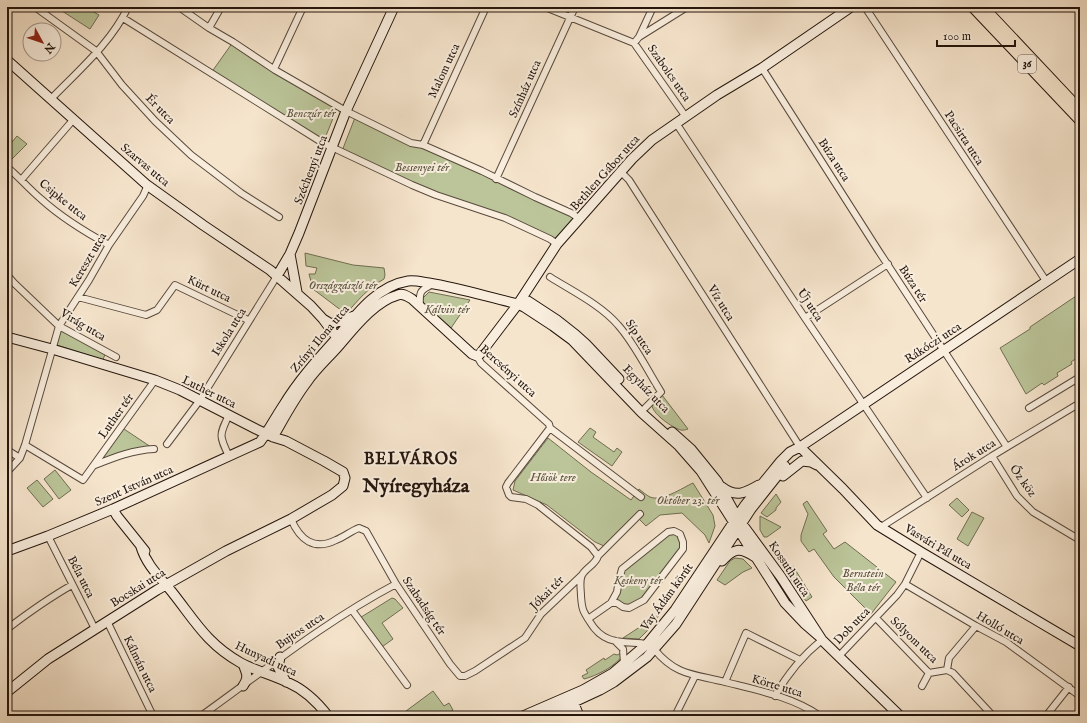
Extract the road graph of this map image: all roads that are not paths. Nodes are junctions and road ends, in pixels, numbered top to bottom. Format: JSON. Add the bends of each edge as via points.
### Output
{"nodes":[{"id":1,"x":35,"y":7,"type":"edge"},
{"id":2,"x":128,"y":7,"type":"edge"},
{"id":3,"x":179,"y":7,"type":"edge"},
{"id":4,"x":221,"y":7,"type":"edge"},
{"id":5,"x":302,"y":7,"type":"edge"},
{"id":6,"x":394,"y":7,"type":"edge"},
{"id":7,"x":486,"y":7,"type":"edge"},
{"id":8,"x":544,"y":7,"type":"edge"},
{"id":9,"x":575,"y":7,"type":"edge"},
{"id":10,"x":653,"y":7,"type":"edge"},
{"id":11,"x":687,"y":7,"type":"edge"},
{"id":12,"x":851,"y":7,"type":"edge"},
{"id":13,"x":865,"y":7,"type":"edge"},
{"id":14,"x":973,"y":7,"type":"edge"},
{"id":15,"x":983,"y":7,"type":"edge"},
{"id":16,"x":570,"y":17,"type":"junction"},
{"id":17,"x":123,"y":18,"type":"junction"},
{"id":18,"x":209,"y":28,"type":"junction"},
{"id":19,"x":639,"y":37,"type":"junction"},
{"id":20,"x":634,"y":43,"type":"junction"},
{"id":21,"x":96,"y":51,"type":"junction"},
{"id":22,"x":7,"y":60,"type":"edge"},
{"id":23,"x":762,"y":68,"type":"junction"},
{"id":24,"x":274,"y":69,"type":"junction"},
{"id":25,"x":51,"y":99,"type":"junction"},
{"id":26,"x":1080,"y":110,"type":"edge"},
{"id":27,"x":346,"y":111,"type":"junction"},
{"id":28,"x":686,"y":117,"type":"junction"},
{"id":29,"x":73,"y":120,"type":"junction"},
{"id":30,"x":1080,"y":120,"type":"edge"},
{"id":31,"x":676,"y":123,"type":"junction"},
{"id":32,"x":423,"y":145,"type":"junction"},
{"id":33,"x":333,"y":148,"type":"junction"},
{"id":34,"x":7,"y":167,"type":"edge"},
{"id":35,"x":621,"y":172,"type":"junction"},
{"id":36,"x":22,"y":179,"type":"junction"},
{"id":37,"x":496,"y":179,"type":"junction"},
{"id":38,"x":148,"y":185,"type":"junction"},
{"id":39,"x":279,"y":216,"type":"dead end"},
{"id":40,"x":580,"y":219,"type":"junction"},
{"id":41,"x":557,"y":244,"type":"junction"},
{"id":42,"x":108,"y":245,"type":"junction"},
{"id":43,"x":290,"y":254,"type":"junction"},
{"id":44,"x":1080,"y":259,"type":"edge"},
{"id":45,"x":888,"y":264,"type":"junction"},
{"id":46,"x":7,"y":274,"type":"edge"},
{"id":47,"x":277,"y":276,"type":"junction"},
{"id":48,"x":550,"y":277,"type":"dead end"},
{"id":49,"x":1046,"y":281,"type":"junction"},
{"id":50,"x":433,"y":284,"type":"junction"},
{"id":51,"x":297,"y":292,"type":"junction"},
{"id":52,"x":78,"y":297,"type":"junction"},
{"id":53,"x":518,"y":304,"type":"junction"},
{"id":54,"x":420,"y":306,"type":"junction"},
{"id":55,"x":355,"y":316,"type":"junction"},
{"id":56,"x":805,"y":318,"type":"junction"},
{"id":57,"x":323,"y":319,"type":"junction"},
{"id":58,"x":248,"y":320,"type":"junction"},
{"id":59,"x":59,"y":326,"type":"junction"},
{"id":60,"x":7,"y":337,"type":"edge"},
{"id":61,"x":339,"y":340,"type":"junction"},
{"id":62,"x":52,"y":349,"type":"junction"},
{"id":63,"x":945,"y":351,"type":"junction"},
{"id":64,"x":477,"y":356,"type":"junction"},
{"id":65,"x":116,"y":357,"type":"dead end"},
{"id":66,"x":1080,"y":377,"type":"edge"},
{"id":67,"x":155,"y":380,"type":"junction"},
{"id":68,"x":200,"y":400,"type":"junction"},
{"id":69,"x":1080,"y":403,"type":"edge"},
{"id":70,"x":863,"y":404,"type":"junction"},
{"id":71,"x":645,"y":408,"type":"junction"},
{"id":72,"x":1029,"y":408,"type":"dead end"},
{"id":73,"x":1072,"y":408,"type":"junction"},
{"id":74,"x":1080,"y":412,"type":"edge"},
{"id":75,"x":229,"y":415,"type":"junction"},
{"id":76,"x":550,"y":428,"type":"junction"},
{"id":77,"x":270,"y":436,"type":"junction"},
{"id":78,"x":167,"y":444,"type":"dead end"},
{"id":79,"x":25,"y":445,"type":"junction"},
{"id":80,"x":800,"y":447,"type":"junction"},
{"id":81,"x":1007,"y":447,"type":"junction"},
{"id":82,"x":154,"y":448,"type":"dead end"},
{"id":83,"x":7,"y":450,"type":"edge"},
{"id":84,"x":229,"y":456,"type":"junction"},
{"id":85,"x":992,"y":456,"type":"junction"},
{"id":86,"x":20,"y":458,"type":"junction"},
{"id":87,"x":95,"y":465,"type":"junction"},
{"id":88,"x":824,"y":470,"type":"junction"},
{"id":89,"x":7,"y":472,"type":"edge"},
{"id":90,"x":346,"y":478,"type":"joint"},
{"id":91,"x":717,"y":481,"type":"junction"},
{"id":92,"x":764,"y":487,"type":"junction"},
{"id":93,"x":641,"y":497,"type":"dead end"},
{"id":94,"x":927,"y":498,"type":"junction"},
{"id":95,"x":113,"y":509,"type":"junction"},
{"id":96,"x":640,"y":514,"type":"dead end"},
{"id":97,"x":291,"y":519,"type":"junction"},
{"id":98,"x":738,"y":524,"type":"junction"},
{"id":99,"x":881,"y":527,"type":"junction"},
{"id":100,"x":48,"y":536,"type":"junction"},
{"id":101,"x":1080,"y":540,"type":"edge"},
{"id":102,"x":7,"y":551,"type":"edge"},
{"id":103,"x":921,"y":552,"type":"junction"},
{"id":104,"x":598,"y":556,"type":"junction"},
{"id":105,"x":756,"y":558,"type":"junction"},
{"id":106,"x":582,"y":575,"type":"junction"},
{"id":107,"x":396,"y":584,"type":"junction"},
{"id":108,"x":905,"y":584,"type":"junction"},
{"id":109,"x":72,"y":585,"type":"junction"},
{"id":110,"x":166,"y":585,"type":"junction"},
{"id":111,"x":568,"y":589,"type":"junction"},
{"id":112,"x":581,"y":593,"type":"junction"},
{"id":113,"x":696,"y":594,"type":"junction"},
{"id":114,"x":611,"y":603,"type":"junction"},
{"id":115,"x":352,"y":610,"type":"junction"},
{"id":116,"x":588,"y":618,"type":"junction"},
{"id":117,"x":876,"y":618,"type":"junction"},
{"id":118,"x":107,"y":621,"type":"junction"},
{"id":119,"x":976,"y":626,"type":"junction"},
{"id":120,"x":7,"y":629,"type":"edge"},
{"id":121,"x":95,"y":629,"type":"junction"},
{"id":122,"x":820,"y":638,"type":"junction"},
{"id":123,"x":614,"y":641,"type":"junction"},
{"id":124,"x":654,"y":646,"type":"junction"},
{"id":125,"x":1080,"y":646,"type":"edge"},
{"id":126,"x":839,"y":656,"type":"junction"},
{"id":127,"x":280,"y":657,"type":"junction"},
{"id":128,"x":800,"y":660,"type":"junction"},
{"id":129,"x":243,"y":664,"type":"junction"},
{"id":130,"x":624,"y":664,"type":"junction"},
{"id":131,"x":947,"y":670,"type":"junction"},
{"id":132,"x":475,"y":671,"type":"joint"},
{"id":133,"x":261,"y":672,"type":"junction"},
{"id":134,"x":929,"y":673,"type":"junction"},
{"id":135,"x":695,"y":676,"type":"junction"},
{"id":136,"x":286,"y":682,"type":"junction"},
{"id":137,"x":725,"y":682,"type":"junction"},
{"id":138,"x":407,"y":685,"type":"dead end"},
{"id":139,"x":243,"y":686,"type":"junction"},
{"id":140,"x":922,"y":686,"type":"dead end"},
{"id":141,"x":1069,"y":687,"type":"junction"},
{"id":142,"x":7,"y":692,"type":"edge"},
{"id":143,"x":775,"y":696,"type":"junction"},
{"id":144,"x":1080,"y":696,"type":"edge"},
{"id":145,"x":572,"y":698,"type":"junction"},
{"id":146,"x":546,"y":715,"type":"edge"},
{"id":147,"x":153,"y":716,"type":"edge"},
{"id":148,"x":200,"y":716,"type":"edge"},
{"id":149,"x":328,"y":716,"type":"edge"},
{"id":150,"x":523,"y":716,"type":"edge"},
{"id":151,"x":572,"y":716,"type":"edge"},
{"id":152,"x":579,"y":716,"type":"edge"},
{"id":153,"x":675,"y":716,"type":"edge"},
{"id":154,"x":820,"y":716,"type":"edge"},
{"id":155,"x":900,"y":716,"type":"edge"},
{"id":156,"x":993,"y":716,"type":"edge"},
{"id":157,"x":1046,"y":716,"type":"edge"}],
"edges":[{"from":1,"to":21,"type":"street","name":"Ér utca"},
{"from":2,"to":17,"type":"street"},
{"from":3,"to":18,"type":"street"},
{"from":4,"to":18,"type":"street"},
{"from":5,"to":24,"type":"street"},
{"from":6,"to":27,"type":"street","name":"Széchenyi utca"},
{"from":7,"to":32,"type":"street","name":"Malom utca"},
{"from":8,"to":16,"type":"street","name":"Szabolcs utca"},
{"from":9,"to":16,"type":"street","name":"Színház utca"},
{"from":10,"to":19,"type":"street"},
{"from":11,"to":19,"type":"street"},
{"from":12,"to":23,"type":"street","name":"Bethlen Gábor utca"},
{"from":13,"to":49,"type":"street","name":"Pacsirta utca"},
{"from":14,"to":30,"type":"main road","number":"36"},
{"from":15,"to":26,"type":"main road","number":"36"},
{"from":16,"to":20,"type":"street","name":"Szabolcs utca"},
{"from":16,"to":37,"type":"street","name":"Színház utca"},
{"from":17,"to":21,"type":"street"},
{"from":17,"to":33,"type":"street"},
{"from":18,"to":24,"type":"street"},
{"from":19,"to":20,"type":"street"},
{"from":20,"to":28,"type":"street","name":"Szabolcs utca"},
{"from":21,"to":25,"type":"street"},
{"from":21,"to":39,"type":"street","name":"Ér utca","via":[[126,90],[191,155],[241,193]]},
{"from":22,"to":25,"type":"street","name":"Szarvas utca"},
{"from":23,"to":28,"type":"street","name":"Bethlen Gábor utca"},
{"from":23,"to":45,"type":"street","name":"Búza utca"},
{"from":24,"to":27,"type":"street"},
{"from":25,"to":29,"type":"street","name":"Szarvas utca"},
{"from":27,"to":32,"type":"street","via":[[411,143]]},
{"from":27,"to":33,"type":"street","name":"Széchenyi utca"},
{"from":28,"to":31,"type":"street","name":"Bethlen Gábor utca"},
{"from":29,"to":36,"type":"street"},
{"from":29,"to":38,"type":"street","name":"Szarvas utca"},
{"from":31,"to":35,"type":"street","name":"Bethlen Gábor utca","via":[[652,140]]},
{"from":31,"to":56,"type":"street","name":"Új utca"},
{"from":32,"to":37,"type":"street"},
{"from":33,"to":41,"type":"street","via":[[436,195],[505,218]]},
{"from":33,"to":43,"type":"street","name":"Széchenyi utca"},
{"from":34,"to":36,"type":"street","name":"Csipke utca"},
{"from":35,"to":40,"type":"street","name":"Bethlen Gábor utca"},
{"from":35,"to":80,"type":"street","name":"Víz utca","via":[[633,186]]},
{"from":36,"to":42,"type":"street","name":"Csipke utca","via":[[41,199],[76,227]]},
{"from":37,"to":40,"type":"street"},
{"from":38,"to":42,"type":"street","name":"Kereszt utca"},
{"from":38,"to":47,"type":"street","name":"Szarvas utca"},
{"from":40,"to":41,"type":"street","name":"Bethlen Gábor utca"},
{"from":41,"to":53,"type":"street","name":"Bethlen Gábor utca"},
{"from":42,"to":52,"type":"street","name":"Kereszt utca"},
{"from":43,"to":47,"type":"street","name":"Széchenyi utca"},
{"from":43,"to":51,"type":"street"},
{"from":44,"to":49,"type":"street","name":"Rákóczi utca"},
{"from":45,"to":56,"type":"street","name":"Búza tér"},
{"from":45,"to":63,"type":"street","name":"Búza tér"},
{"from":46,"to":59,"type":"street","name":"Virág utca"},
{"from":47,"to":51,"type":"street"},
{"from":47,"to":58,"type":"street","name":"Iskola utca"},
{"from":48,"to":71,"type":"street","name":"Síp utca","via":[[592,303],[618,324],[661,392]]},
{"from":49,"to":63,"type":"street","name":"Rákóczi utca"},
{"from":50,"to":53,"type":"street","name":"Egyház utca"},
{"from":50,"to":54,"type":"street","via":[[420,294]]},
{"from":50,"to":55,"type":"street","name":"Zrínyi Ilona utca","via":[[409,280],[394,284],[376,296]]},
{"from":51,"to":57,"type":"street"},
{"from":52,"to":58,"type":"street","name":"Kürt utca","via":[[146,315],[157,310],[175,285]]},
{"from":52,"to":59,"type":"street","name":"Kereszt utca"},
{"from":53,"to":64,"type":"street","name":"Bethlen Gábor utca","via":[[484,351]]},
{"from":53,"to":71,"type":"street","name":"Egyház utca","via":[[528,301],[576,335]]},
{"from":53,"to":98,"type":"street","name":"Egyház utca","via":[[572,340],[679,446],[701,471]]},
{"from":54,"to":61,"type":"street","via":[[406,295],[398,294],[368,314]]},
{"from":54,"to":64,"type":"street","name":"Bercsényi utca"},
{"from":55,"to":57,"type":"street","via":[[331,324]]},
{"from":55,"to":61,"type":"street","name":"Zrínyi Ilona utca"},
{"from":56,"to":70,"type":"street","name":"Új utca"},
{"from":57,"to":61,"type":"street"},
{"from":58,"to":68,"type":"street","name":"Iskola utca"},
{"from":59,"to":62,"type":"street","name":"Kereszt utca"},
{"from":59,"to":65,"type":"street","name":"Virág utca"},
{"from":60,"to":62,"type":"street","name":"Luther utca"},
{"from":61,"to":77,"type":"street","name":"Zrínyi Ilona utca"},
{"from":62,"to":67,"type":"street","name":"Luther utca"},
{"from":62,"to":79,"type":"street","name":"Kereszt utca"},
{"from":63,"to":70,"type":"street","name":"Rákóczi utca"},
{"from":63,"to":81,"type":"street","name":"Búza tér"},
{"from":64,"to":76,"type":"street","name":"Bercsényi utca","via":[[481,363],[549,424]]},
{"from":66,"to":72,"type":"street"},
{"from":67,"to":68,"type":"street","name":"Luther utca"},
{"from":67,"to":87,"type":"street","name":"Luther tér"},
{"from":68,"to":75,"type":"street","name":"Luther utca"},
{"from":68,"to":78,"type":"street"},
{"from":69,"to":73,"type":"street","name":"Árok utca"},
{"from":70,"to":80,"type":"street","name":"Rákóczi utca"},
{"from":70,"to":94,"type":"street","name":"Új utca"},
{"from":71,"to":91,"type":"street","name":"Egyház utca","via":[[690,449]]},
{"from":73,"to":74,"type":"street"},
{"from":73,"to":81,"type":"street","name":"Árok utca"},
{"from":75,"to":77,"type":"street","name":"Luther utca"},
{"from":75,"to":84,"type":"street","via":[[221,434]]},
{"from":76,"to":93,"type":"street"},
{"from":76,"to":104,"type":"street","via":[[508,483],[507,493],[511,497],[526,499],[544,509],[591,547]]},
{"from":77,"to":84,"type":"street","name":"Szent István utca"},
{"from":77,"to":90,"type":"street","name":"Luther utca","via":[[286,441],[338,468]]},
{"from":79,"to":86,"type":"street","name":"Kereszt utca"},
{"from":79,"to":87,"type":"street","name":"Luther tér","via":[[83,480]]},
{"from":80,"to":88,"type":"street","name":"Vasvári Pál utca"},
{"from":80,"to":92,"type":"street","name":"Rákóczi utca","via":[[790,452]]},
{"from":81,"to":85,"type":"street","name":"Árok utca"},
{"from":82,"to":87,"type":"street","name":"Luther tér","via":[[124,453]]},
{"from":83,"to":86,"type":"street"},
{"from":84,"to":95,"type":"street","name":"Szent István utca"},
{"from":85,"to":94,"type":"street","name":"Árok utca"},
{"from":85,"to":101,"type":"street","name":"Őz köz","via":[[1017,496],[1033,512]]},
{"from":86,"to":89,"type":"street"},
{"from":88,"to":92,"type":"street","via":[[811,462],[802,461],[786,473],[772,489]]},
{"from":88,"to":99,"type":"street","name":"Vasvári Pál utca"},
{"from":90,"to":97,"type":"street","name":"Bocskai utca","via":[[343,486],[337,491]]},
{"from":91,"to":92,"type":"street","via":[[728,491],[737,494]]},
{"from":91,"to":98,"type":"street","name":"Egyház utca"},
{"from":92,"to":98,"type":"street","name":"Rákóczi utca"},
{"from":94,"to":99,"type":"street","name":"Árok utca"},
{"from":95,"to":100,"type":"street","name":"Szent István utca"},
{"from":95,"to":110,"type":"street","name":"Hunyadi utca","via":[[141,547],[144,557],[158,578]]},
{"from":96,"to":104,"type":"street"},
{"from":97,"to":107,"type":"street","name":"Szabadság tér","via":[[300,534],[314,545],[328,544],[359,528],[366,531]]},
{"from":97,"to":110,"type":"street","name":"Bocskai utca","via":[[226,551]]},
{"from":98,"to":105,"type":"street","name":"Kossuth utca"},
{"from":98,"to":113,"type":"street","name":"Vay Ádám körút"},
{"from":98,"to":122,"type":"street","name":"Kossuth utca","via":[[780,577]]},
{"from":98,"to":124,"type":"street","name":"Vay Ádám körút","via":[[668,620]]},
{"from":99,"to":103,"type":"street","name":"Vasvári Pál utca"},
{"from":100,"to":102,"type":"street","name":"Szent István utca"},
{"from":100,"to":109,"type":"street","name":"Béla utca"},
{"from":103,"to":108,"type":"street","name":"Dob utca"},
{"from":103,"to":125,"type":"street","name":"Vasvári Pál utca"},
{"from":104,"to":106,"type":"street","name":"Jókai tér"},
{"from":105,"to":113,"type":"street","via":[[748,552],[733,551],[722,561],[707,585]]},
{"from":105,"to":122,"type":"street","name":"Kossuth utca","via":[[785,604]]},
{"from":106,"to":111,"type":"street","name":"Jókai tér"},
{"from":106,"to":112,"type":"street","name":"Jókai tér"},
{"from":107,"to":115,"type":"street","name":"Bujtos utca"},
{"from":107,"to":132,"type":"street","name":"Szabadság tér","via":[[460,676]]},
{"from":108,"to":117,"type":"street","name":"Dob utca"},
{"from":108,"to":119,"type":"street","name":"Holló utca"},
{"from":109,"to":120,"type":"street"},
{"from":109,"to":121,"type":"street","name":"Béla utca"},
{"from":110,"to":118,"type":"street","name":"Bocskai utca"},
{"from":110,"to":129,"type":"street","name":"Hunyadi utca","via":[[205,636],[223,652]]},
{"from":111,"to":112,"type":"street","via":[[573,587]]},
{"from":111,"to":132,"type":"street","name":"Jókai tér","via":[[541,614],[524,638]]},
{"from":112,"to":116,"type":"street","name":"Jókai tér","via":[[582,610]]},
{"from":113,"to":124,"type":"street","name":"Vay Ádám körút","via":[[676,624]]},
{"from":114,"to":114,"type":"street","via":[[629,608],[644,600],[683,549],[680,534],[668,532],[622,569],[617,592]]},
{"from":114,"to":116,"type":"street"},
{"from":115,"to":127,"type":"street","name":"Bujtos utca"},
{"from":115,"to":138,"type":"street"},
{"from":116,"to":123,"type":"street","name":"Jókai tér","via":[[595,631]]},
{"from":117,"to":126,"type":"street","name":"Dob utca"},
{"from":117,"to":134,"type":"street","name":"Sólyom utca"},
{"from":118,"to":121,"type":"street","name":"Bocskai utca"},
{"from":118,"to":147,"type":"street","name":"Kálmán utca"},
{"from":119,"to":131,"type":"street","via":[[948,658]]},
{"from":119,"to":141,"type":"street","name":"Holló utca","via":[[1006,642]]},
{"from":121,"to":142,"type":"street","name":"Bocskai utca","via":[[48,659]]},
{"from":122,"to":126,"type":"street","name":"Kossuth utca"},
{"from":122,"to":128,"type":"street"},
{"from":123,"to":124,"type":"street","name":"Jókai tér"},
{"from":123,"to":130,"type":"street","via":[[623,649]]},
{"from":124,"to":130,"type":"street","name":"Vay Ádám körút"},
{"from":124,"to":135,"type":"street","name":"Körte utca","via":[[672,667]]},
{"from":124,"to":145,"type":"street","name":"Vay Ádám körút","via":[[643,661],[614,682],[600,690]]},
{"from":126,"to":155,"type":"street","name":"Kossuth utca"},
{"from":127,"to":133,"type":"street","name":"Bujtos utca"},
{"from":127,"to":136,"type":"street","via":[[279,670]]},
{"from":128,"to":137,"type":"street","via":[[746,633]]},
{"from":128,"to":143,"type":"street","via":[[787,675]]},
{"from":129,"to":133,"type":"street","name":"Hunyadi utca"},
{"from":129,"to":139,"type":"street","via":[[247,676]]},
{"from":130,"to":145,"type":"street","name":"Vay Ádám körút"},
{"from":131,"to":134,"type":"street","name":"Sólyom utca"},
{"from":131,"to":156,"type":"street","name":"Sólyom utca"},
{"from":133,"to":136,"type":"street","name":"Hunyadi utca"},
{"from":133,"to":139,"type":"street","name":"Bujtos utca"},
{"from":134,"to":140,"type":"street"},
{"from":135,"to":137,"type":"street","name":"Körte utca"},
{"from":135,"to":153,"type":"street"},
{"from":136,"to":149,"type":"street","name":"Hunyadi utca","via":[[315,701]]},
{"from":137,"to":143,"type":"street","name":"Körte utca"},
{"from":139,"to":148,"type":"street","name":"Bujtos utca"},
{"from":141,"to":144,"type":"street","name":"Holló utca"},
{"from":141,"to":157,"type":"street"},
{"from":143,"to":154,"type":"street","name":"Körte utca","via":[[798,702]]},
{"from":145,"to":146,"type":"street","name":"Vay Ádám körút"},
{"from":145,"to":150,"type":"street","name":"Vay Ádám körút"},
{"from":145,"to":152,"type":"street"},
{"from":146,"to":151,"type":"street","via":[[568,712]]}]}
